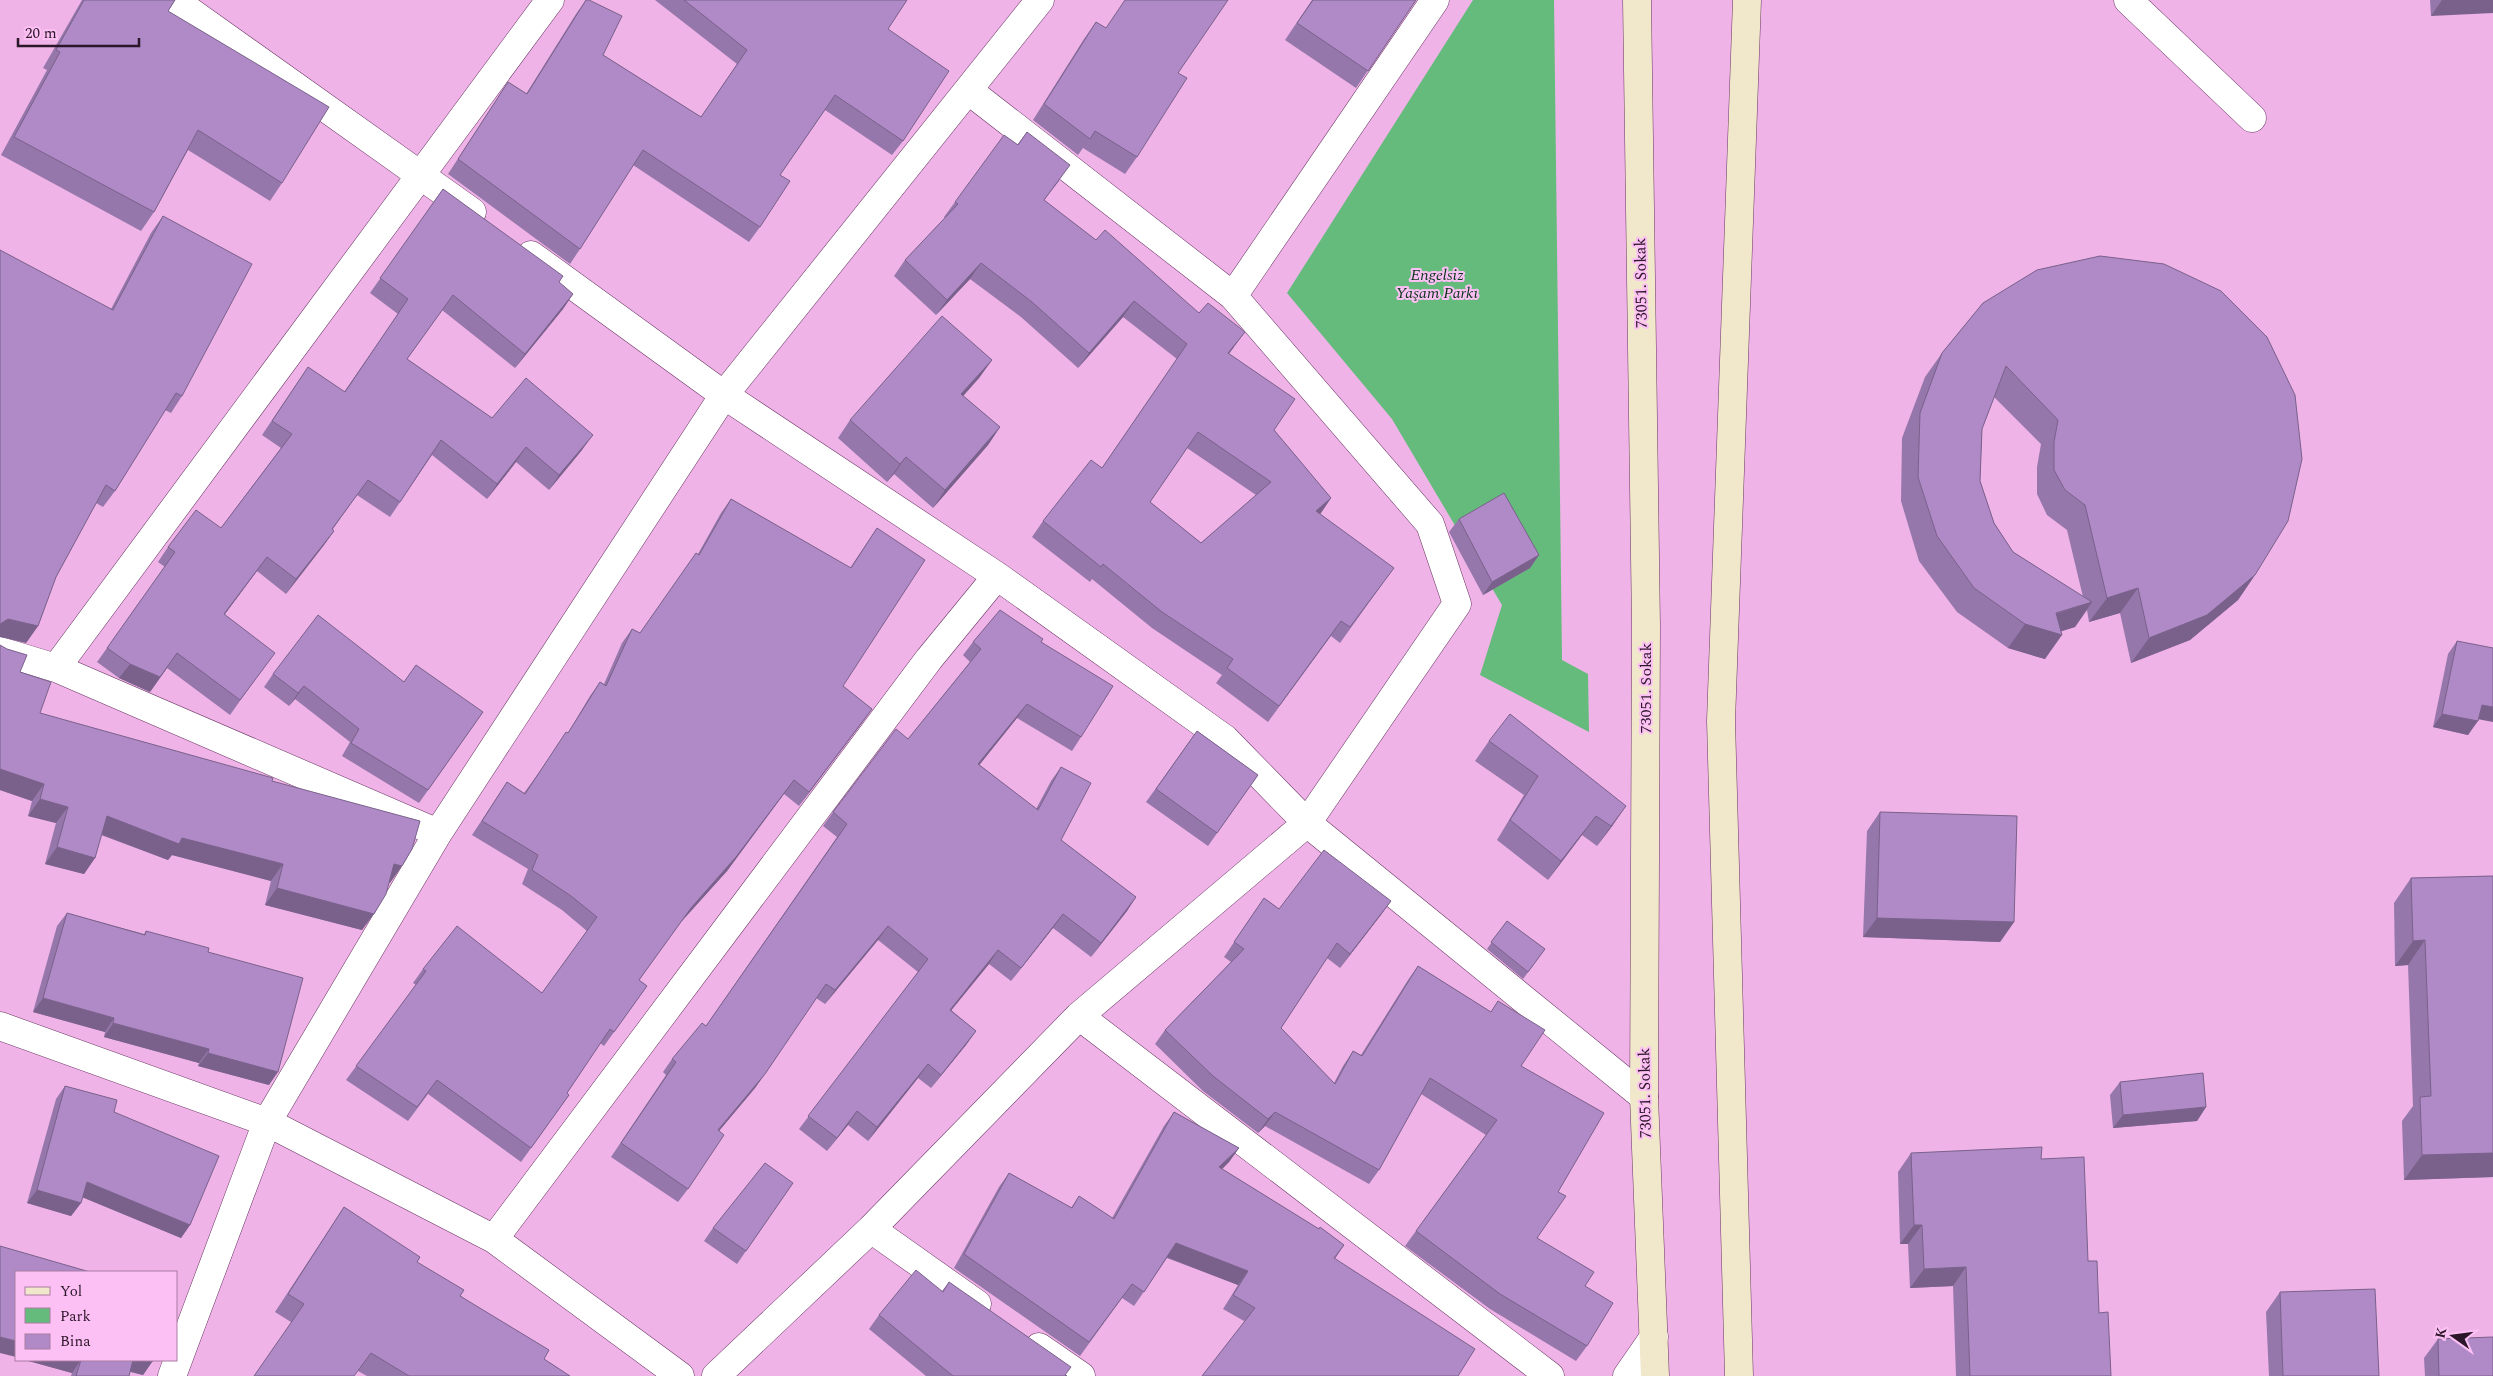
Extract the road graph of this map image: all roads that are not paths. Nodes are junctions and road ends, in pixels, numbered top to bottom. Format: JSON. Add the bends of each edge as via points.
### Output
{"nodes":[{"id":1,"x":174,"y":0,"type":"edge"},
{"id":2,"x":550,"y":0,"type":"edge"},
{"id":3,"x":1040,"y":0,"type":"edge"},
{"id":4,"x":1434,"y":0,"type":"edge"},
{"id":5,"x":1637,"y":0,"type":"edge"},
{"id":6,"x":1747,"y":0,"type":"edge"},
{"id":7,"x":2128,"y":0,"type":"edge"},
{"id":8,"x":968,"y":90,"type":"junction"},
{"id":9,"x":2252,"y":118,"type":"dead end"},
{"id":10,"x":420,"y":175,"type":"junction"},
{"id":11,"x":1233,"y":296,"type":"junction"},
{"id":12,"x":724,"y":395,"type":"junction"},
{"id":13,"x":997,"y":576,"type":"junction"},
{"id":14,"x":0,"y":651,"type":"edge"},
{"id":15,"x":56,"y":668,"type":"junction"},
{"id":16,"x":1307,"y":824,"type":"junction"},
{"id":17,"x":438,"y":833,"type":"junction"},
{"id":18,"x":1079,"y":1016,"type":"junction"},
{"id":19,"x":0,"y":1026,"type":"edge"},
{"id":20,"x":1644,"y":1097,"type":"junction"},
{"id":21,"x":267,"y":1122,"type":"junction"},
{"id":22,"x":870,"y":1229,"type":"junction"},
{"id":23,"x":494,"y":1239,"type":"junction"},
{"id":24,"x":1654,"y":1337,"type":"junction"},
{"id":25,"x":178,"y":1360,"type":"edge"},
{"id":26,"x":178,"y":1361,"type":"edge"},
{"id":27,"x":172,"y":1376,"type":"edge"},
{"id":28,"x":680,"y":1376,"type":"edge"},
{"id":29,"x":716,"y":1376,"type":"edge"},
{"id":30,"x":1081,"y":1376,"type":"edge"},
{"id":31,"x":1550,"y":1376,"type":"edge"},
{"id":32,"x":1627,"y":1376,"type":"edge"},
{"id":33,"x":1655,"y":1376,"type":"edge"},
{"id":34,"x":1739,"y":1376,"type":"edge"}],
"edges":[{"from":1,"to":10,"type":"street"},
{"from":2,"to":10,"type":"street"},
{"from":3,"to":8,"type":"street"},
{"from":4,"to":11,"type":"street"},
{"from":5,"to":20,"type":"main road","name":"73051. Sokak","via":[[1646,626]]},
{"from":6,"to":34,"type":"main road","via":[[1721,721]]},
{"from":7,"to":9,"type":"street"},
{"from":8,"to":11,"type":"street"},
{"from":8,"to":12,"type":"street"},
{"from":10,"to":12,"type":"street"},
{"from":10,"to":15,"type":"street"},
{"from":11,"to":16,"type":"street","via":[[1430,524],[1458,604]]},
{"from":12,"to":13,"type":"street"},
{"from":12,"to":17,"type":"street"},
{"from":13,"to":16,"type":"street","via":[[1225,739]]},
{"from":13,"to":23,"type":"street","via":[[923,667]]},
{"from":14,"to":15,"type":"street"},
{"from":15,"to":17,"type":"street"},
{"from":16,"to":18,"type":"street"},
{"from":16,"to":20,"type":"street"},
{"from":17,"to":21,"type":"street"},
{"from":18,"to":22,"type":"street"},
{"from":18,"to":31,"type":"street"},
{"from":19,"to":21,"type":"street"},
{"from":20,"to":24,"type":"main road","name":"73051. Sokak"},
{"from":21,"to":23,"type":"street"},
{"from":21,"to":25,"type":"street"},
{"from":22,"to":29,"type":"street"},
{"from":22,"to":30,"type":"street"},
{"from":23,"to":28,"type":"street"},
{"from":24,"to":32,"type":"street"},
{"from":24,"to":33,"type":"main road","name":"73051. Sokak"},
{"from":26,"to":27,"type":"street"}]}
